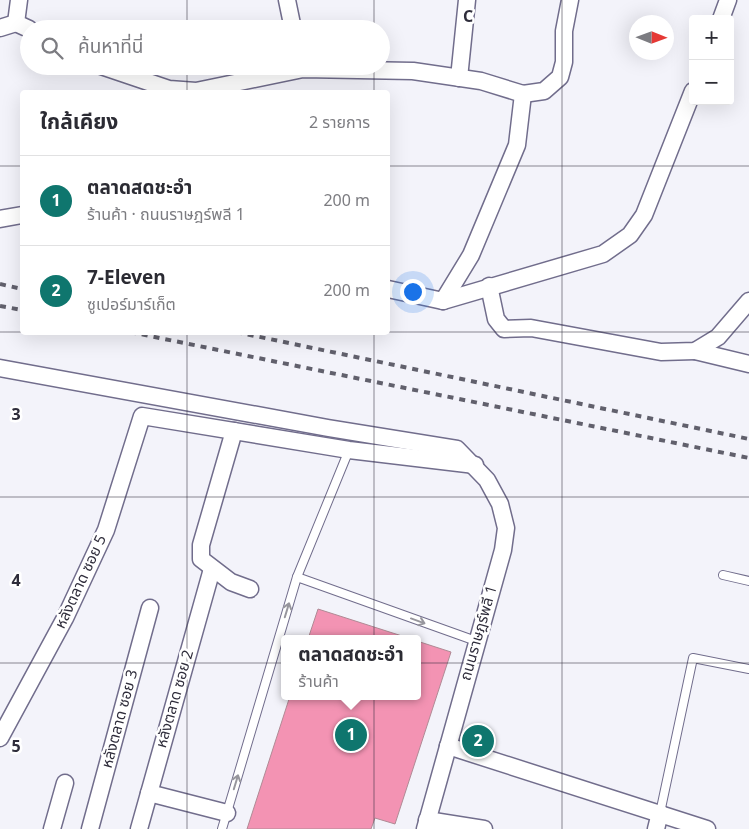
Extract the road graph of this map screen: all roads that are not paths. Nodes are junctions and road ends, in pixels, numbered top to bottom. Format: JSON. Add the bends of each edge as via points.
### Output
{"nodes":[{"id":1,"x":19,"y":0,"type":"edge"},
{"id":2,"x":287,"y":0,"type":"edge"},
{"id":3,"x":467,"y":0,"type":"edge"},
{"id":4,"x":570,"y":0,"type":"edge"},
{"id":5,"x":728,"y":0,"type":"edge"},
{"id":6,"x":722,"y":15,"type":"edge"},
{"id":7,"x":22,"y":20,"type":"edge"},
{"id":8,"x":291,"y":20,"type":"edge"},
{"id":9,"x":20,"y":26,"type":"edge"},
{"id":10,"x":0,"y":28,"type":"edge"},
{"id":11,"x":390,"y":70,"type":"edge"},
{"id":12,"x":129,"y":75,"type":"edge"},
{"id":13,"x":270,"y":75,"type":"edge"},
{"id":14,"x":459,"y":78,"type":"junction"},
{"id":15,"x":187,"y":90,"type":"edge"},
{"id":16,"x":201,"y":90,"type":"edge"},
{"id":17,"x":522,"y":94,"type":"junction"},
{"id":18,"x":689,"y":100,"type":"edge"},
{"id":19,"x":20,"y":215,"type":"edge"},
{"id":20,"x":0,"y":219,"type":"edge"},
{"id":21,"x":489,"y":286,"type":"junction"},
{"id":22,"x":390,"y":290,"type":"edge"},
{"id":23,"x":749,"y":300,"type":"edge"},
{"id":24,"x":443,"y":301,"type":"junction"},
{"id":25,"x":695,"y":351,"type":"junction"},
{"id":26,"x":749,"y":364,"type":"edge"},
{"id":27,"x":0,"y":368,"type":"edge"},
{"id":28,"x":234,"y":432,"type":"junction"},
{"id":29,"x":349,"y":450,"type":"junction"},
{"id":30,"x":475,"y":465,"type":"junction"},
{"id":31,"x":212,"y":569,"type":"junction"},
{"id":32,"x":722,"y":575,"type":"dead end"},
{"id":33,"x":297,"y":577,"type":"junction"},
{"id":34,"x":749,"y":581,"type":"edge"},
{"id":35,"x":250,"y":589,"type":"dead end"},
{"id":36,"x":150,"y":608,"type":"dead end"},
{"id":37,"x":476,"y":641,"type":"junction"},
{"id":38,"x":749,"y":669,"type":"edge"},
{"id":39,"x":0,"y":738,"type":"edge"},
{"id":40,"x":448,"y":746,"type":"junction"},
{"id":41,"x":65,"y":783,"type":"dead end"},
{"id":42,"x":148,"y":793,"type":"junction"},
{"id":43,"x":224,"y":821,"type":"edge"},
{"id":44,"x":658,"y":821,"type":"edge"},
{"id":45,"x":426,"y":824,"type":"edge"},
{"id":46,"x":52,"y":829,"type":"edge"},
{"id":47,"x":90,"y":829,"type":"edge"},
{"id":48,"x":139,"y":829,"type":"edge"},
{"id":49,"x":484,"y":829,"type":"edge"},
{"id":50,"x":707,"y":829,"type":"edge"}],
"edges":[{"from":1,"to":7,"type":"street"},
{"from":2,"to":8,"type":"street"},
{"from":3,"to":14,"type":"street"},
{"from":4,"to":17,"type":"street","via":[[560,77],[544,91]]},
{"from":5,"to":6,"type":"street"},
{"from":9,"to":10,"type":"street"},
{"from":11,"to":14,"type":"street"},
{"from":12,"to":15,"type":"street","via":[[169,88]]},
{"from":13,"to":16,"type":"street"},
{"from":14,"to":17,"type":"street","via":[[504,86]]},
{"from":17,"to":24,"type":"street","via":[[517,145],[471,255]]},
{"from":18,"to":21,"type":"street","via":[[644,215],[630,235],[602,254]]},
{"from":19,"to":20,"type":"street"},
{"from":21,"to":24,"type":"street"},
{"from":21,"to":25,"type":"street","via":[[496,319],[504,329],[531,328],[661,352]]},
{"from":22,"to":24,"type":"street"},
{"from":23,"to":25,"type":"street","via":[[718,337]]},
{"from":25,"to":26,"type":"street"},
{"from":27,"to":30,"type":"street","name":"ถนนราษฎร์พลี 1","via":[[457,449]]},
{"from":28,"to":29,"type":"street"},
{"from":28,"to":31,"type":"street","via":[[201,545],[201,559]]},
{"from":28,"to":39,"type":"street","name":"หลังตลาด ซอย 5","via":[[142,416],[106,530],[65,618]]},
{"from":29,"to":30,"type":"street"},
{"from":29,"to":33,"type":"lane"},
{"from":30,"to":37,"type":"street","name":"ถนนราษฎร์พลี 1","via":[[500,504],[506,528]]},
{"from":31,"to":35,"type":"street","via":[[231,582]]},
{"from":31,"to":42,"type":"street","name":"หลังตลาด ซอย 2"},
{"from":32,"to":34,"type":"lane"},
{"from":33,"to":37,"type":"lane","one_way":true},
{"from":43,"to":33,"type":"lane","one_way":true},
{"from":36,"to":47,"type":"street","name":"หลังตลาด ซอย 3"},
{"from":37,"to":40,"type":"street","name":"ถนนราษฎร์พลี 1"},
{"from":38,"to":44,"type":"lane","via":[[692,658]]},
{"from":40,"to":44,"type":"street"},
{"from":40,"to":45,"type":"street","name":"ถนนราษฎร์พลี 1"},
{"from":41,"to":46,"type":"street"},
{"from":42,"to":43,"type":"street"},
{"from":42,"to":48,"type":"street","name":"หลังตลาด ซอย 2"},
{"from":44,"to":50,"type":"street"},
{"from":45,"to":49,"type":"street"}]}
